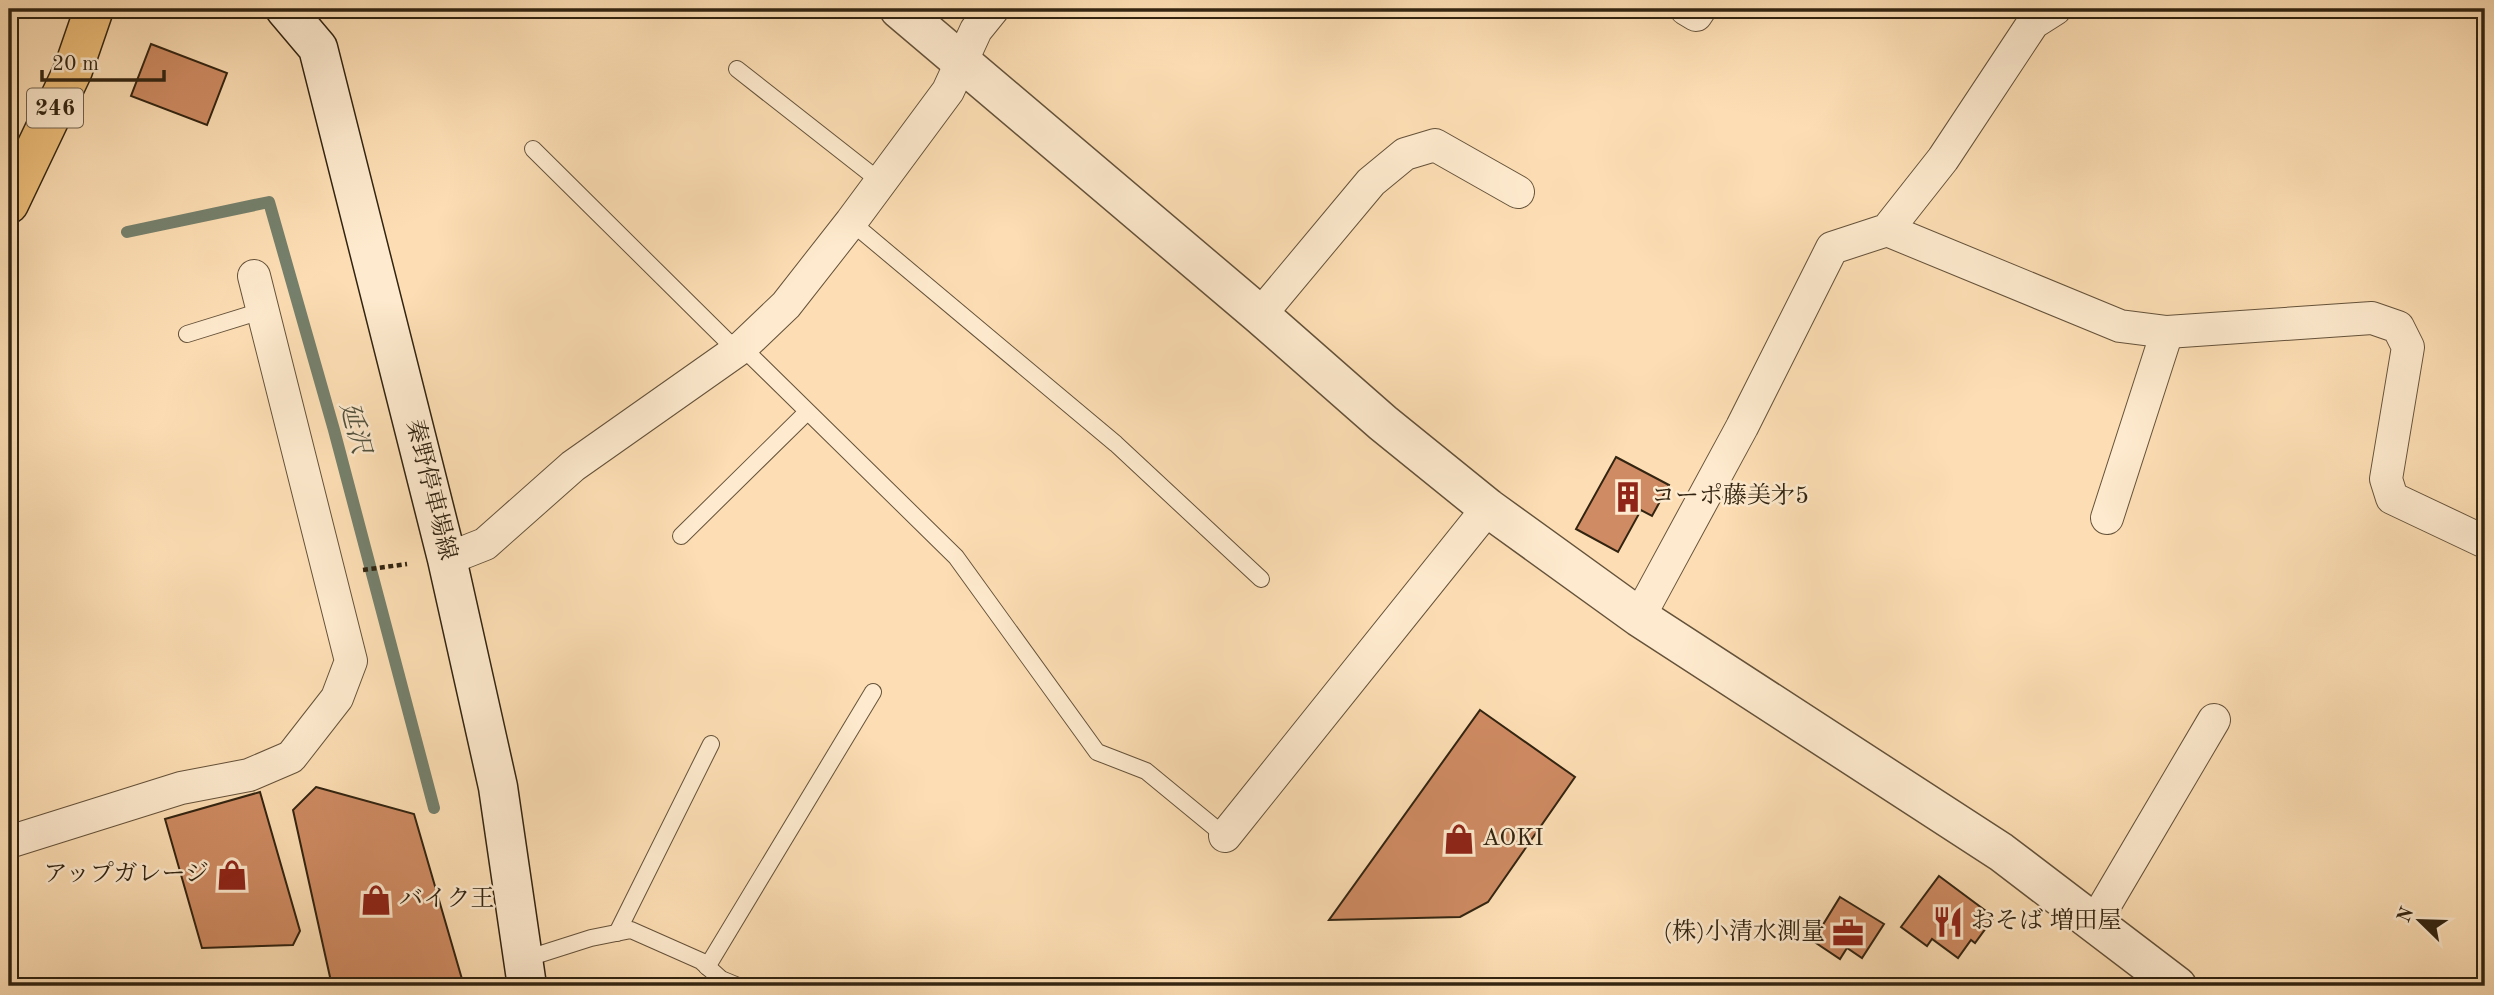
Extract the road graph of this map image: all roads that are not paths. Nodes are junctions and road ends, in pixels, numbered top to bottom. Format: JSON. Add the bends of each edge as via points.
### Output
{"nodes":[{"id":1,"x":94,"y":9,"type":"edge"},
{"id":2,"x":285,"y":9,"type":"edge"},
{"id":3,"x":312,"y":9,"type":"edge"},
{"id":4,"x":899,"y":9,"type":"edge"},
{"id":5,"x":993,"y":9,"type":"edge"},
{"id":6,"x":1686,"y":9,"type":"edge"},
{"id":7,"x":1700,"y":9,"type":"edge"},
{"id":8,"x":2034,"y":14,"type":"edge"},
{"id":9,"x":318,"y":48,"type":"junction"},
{"id":10,"x":961,"y":63,"type":"junction"},
{"id":11,"x":737,"y":69,"type":"dead end"},
{"id":12,"x":533,"y":149,"type":"dead end"},
{"id":13,"x":881,"y":182,"type":"junction"},
{"id":14,"x":1518,"y":192,"type":"dead end"},
{"id":15,"x":9,"y":204,"type":"edge"},
{"id":16,"x":852,"y":222,"type":"junction"},
{"id":17,"x":1887,"y":230,"type":"junction"},
{"id":18,"x":254,"y":276,"type":"dead end"},
{"id":19,"x":261,"y":311,"type":"junction"},
{"id":20,"x":1260,"y":315,"type":"junction"},
{"id":21,"x":2167,"y":331,"type":"junction"},
{"id":22,"x":187,"y":334,"type":"dead end"},
{"id":23,"x":742,"y":347,"type":"junction"},
{"id":24,"x":807,"y":412,"type":"junction"},
{"id":25,"x":1488,"y":508,"type":"junction"},
{"id":26,"x":2107,"y":518,"type":"dead end"},
{"id":27,"x":681,"y":536,"type":"dead end"},
{"id":28,"x":2485,"y":542,"type":"edge"},
{"id":29,"x":447,"y":559,"type":"junction"},
{"id":30,"x":1261,"y":579,"type":"dead end"},
{"id":31,"x":1639,"y":617,"type":"junction"},
{"id":32,"x":873,"y":692,"type":"dead end"},
{"id":33,"x":2214,"y":720,"type":"dead end"},
{"id":34,"x":711,"y":744,"type":"dead end"},
{"id":35,"x":1225,"y":836,"type":"joint"},
{"id":36,"x":9,"y":842,"type":"edge"},
{"id":37,"x":2095,"y":922,"type":"junction"},
{"id":38,"x":617,"y":933,"type":"junction"},
{"id":39,"x":707,"y":967,"type":"junction"},
{"id":40,"x":526,"y":973,"type":"edge"},
{"id":41,"x":738,"y":986,"type":"edge"},
{"id":42,"x":2176,"y":986,"type":"edge"}],
"edges":[{"from":1,"to":15,"type":"highway","number":"246","via":[[73,70]]},
{"from":2,"to":9,"type":"street","name":"秦野停車場線"},
{"from":3,"to":9,"type":"street"},
{"from":4,"to":10,"type":"street"},
{"from":5,"to":10,"type":"street","via":[[976,30]]},
{"from":6,"to":7,"type":"street","via":[[1696,15]]},
{"from":8,"to":17,"type":"street","via":[[1943,159]]},
{"from":9,"to":29,"type":"street","name":"秦野停車場線"},
{"from":10,"to":13,"type":"street","via":[[948,91]]},
{"from":10,"to":20,"type":"street"},
{"from":11,"to":13,"type":"lane"},
{"from":12,"to":23,"type":"lane","via":[[727,341]]},
{"from":13,"to":16,"type":"street"},
{"from":14,"to":20,"type":"street","via":[[1435,145],[1405,154],[1371,182]]},
{"from":16,"to":23,"type":"street","via":[[786,305]]},
{"from":16,"to":30,"type":"lane","via":[[1116,444]]},
{"from":17,"to":21,"type":"street","via":[[2120,326]]},
{"from":17,"to":31,"type":"street","via":[[1832,248]]},
{"from":18,"to":19,"type":"street"},
{"from":19,"to":22,"type":"lane"},
{"from":19,"to":36,"type":"street","via":[[351,661],[337,698],[291,757],[249,775],[181,788]]},
{"from":20,"to":25,"type":"street"},
{"from":21,"to":26,"type":"street"},
{"from":21,"to":28,"type":"street","via":[[2372,318],[2398,327],[2408,347],[2386,479],[2392,498]]},
{"from":23,"to":24,"type":"lane"},
{"from":23,"to":29,"type":"street","via":[[573,466],[485,544]]},
{"from":24,"to":27,"type":"lane"},
{"from":24,"to":35,"type":"lane","via":[[956,557],[1097,752],[1146,771]]},
{"from":25,"to":31,"type":"street"},
{"from":25,"to":35,"type":"street"},
{"from":29,"to":40,"type":"street","name":"秦野停車場線","via":[[498,787]]},
{"from":31,"to":37,"type":"street","via":[[2001,852]]},
{"from":32,"to":39,"type":"lane"},
{"from":33,"to":37,"type":"street"},
{"from":34,"to":38,"type":"lane"},
{"from":37,"to":42,"type":"street"},
{"from":38,"to":39,"type":"lane","via":[[631,930]]},
{"from":38,"to":40,"type":"lane","via":[[591,938]]},
{"from":39,"to":41,"type":"lane"}]}
